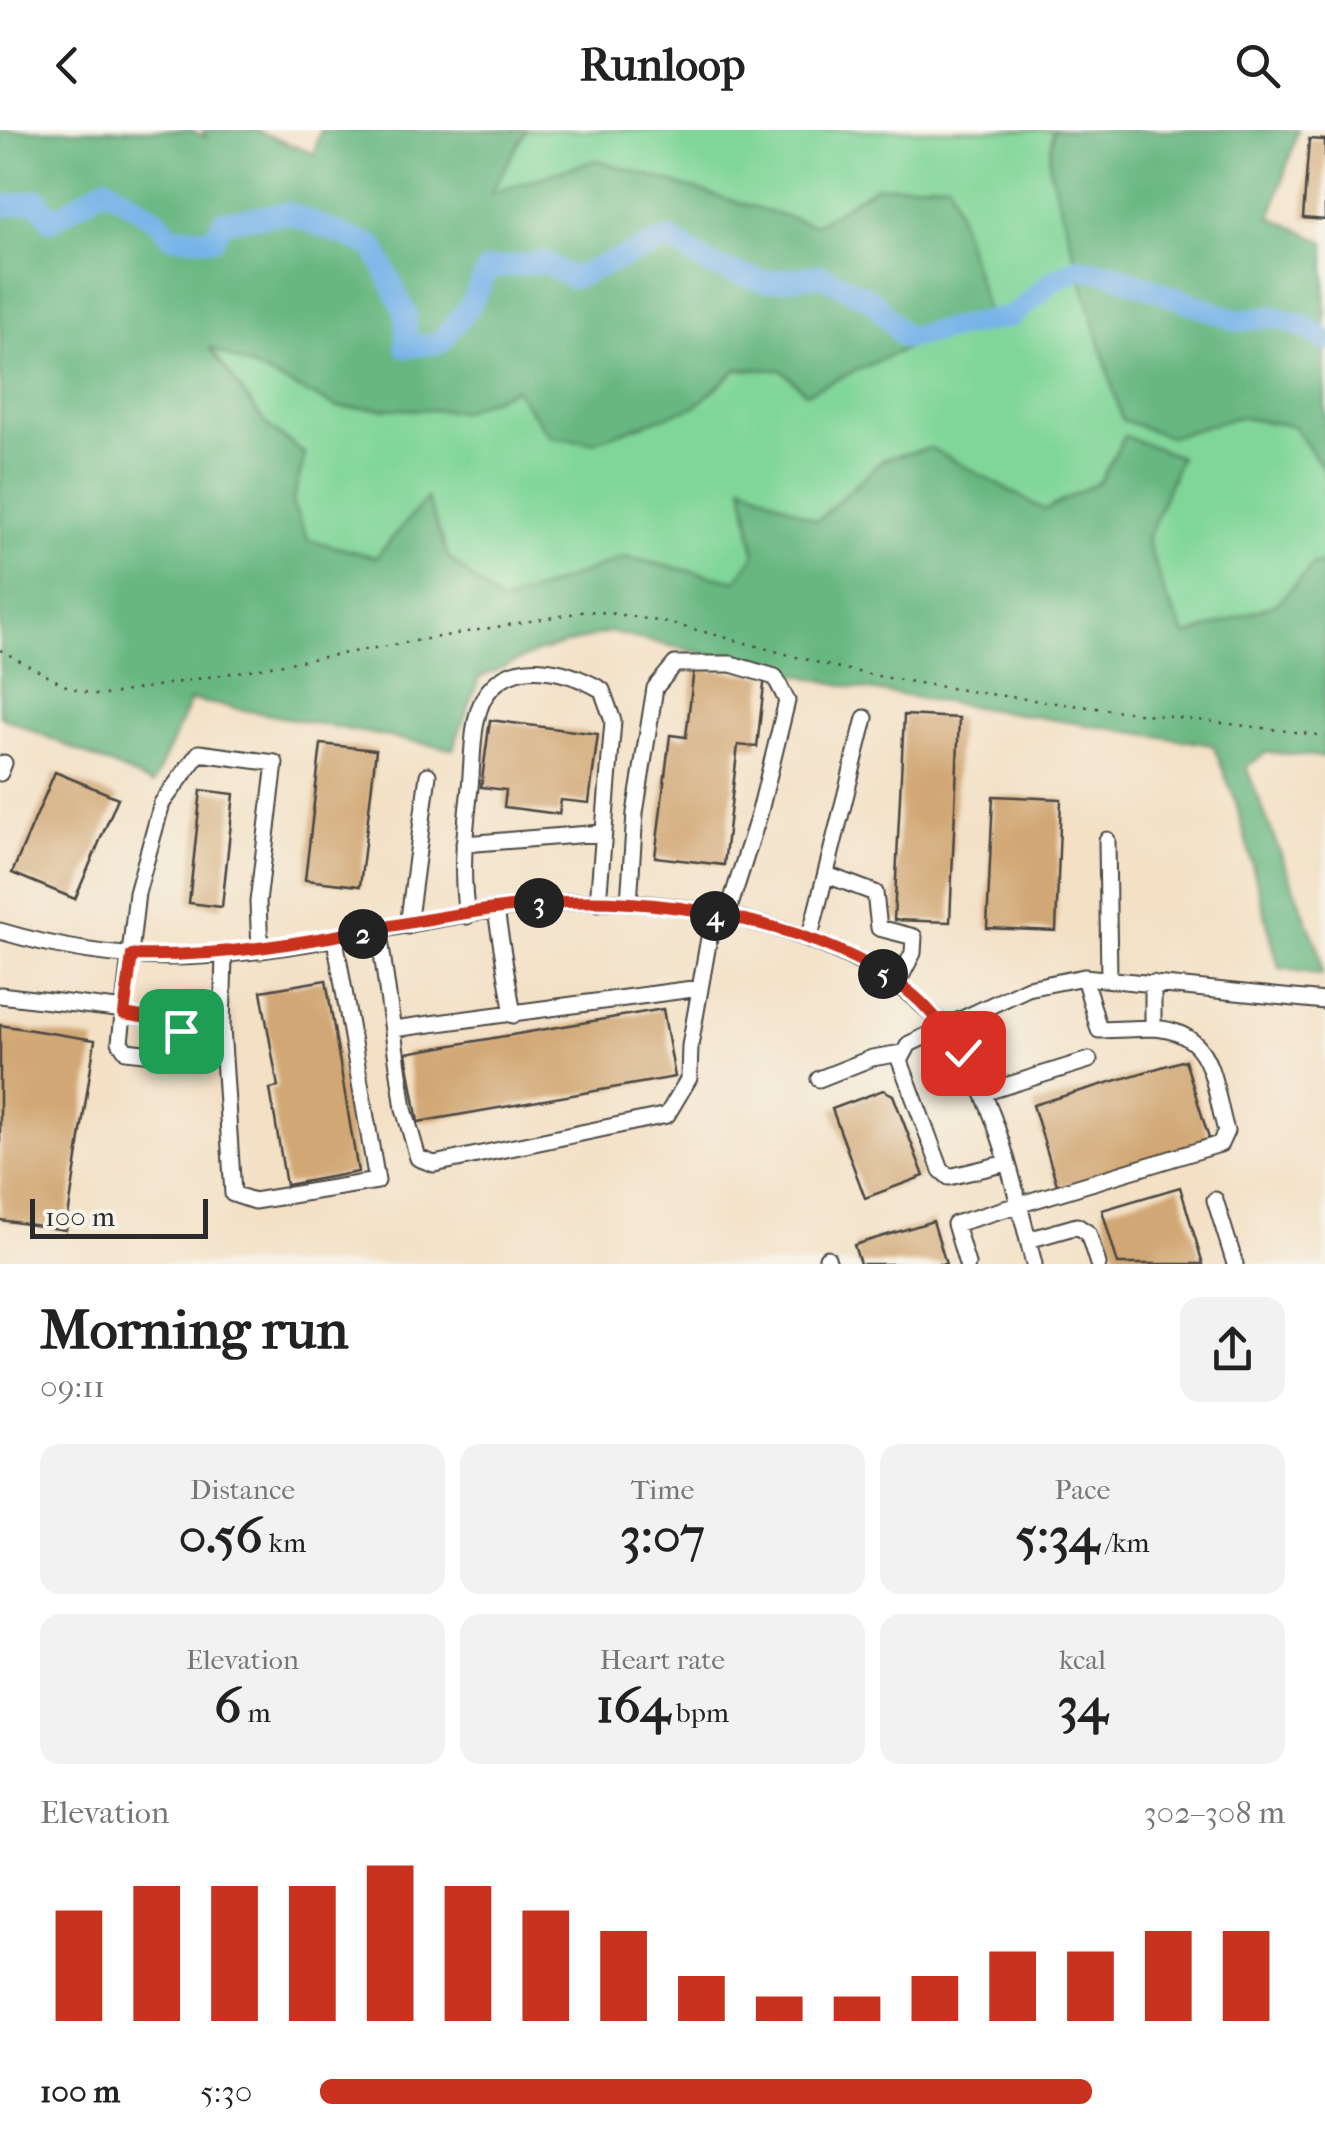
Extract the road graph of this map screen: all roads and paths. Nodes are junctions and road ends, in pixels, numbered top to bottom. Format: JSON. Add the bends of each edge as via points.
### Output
{"nodes":[{"id":1,"x":864,"y":718,"type":"dead end"},
{"id":2,"x":428,"y":775,"type":"dead end"},
{"id":3,"x":602,"y":833,"type":"junction"},
{"id":4,"x":1106,"y":840,"type":"dead end"},
{"id":5,"x":464,"y":844,"type":"junction"},
{"id":6,"x":827,"y":875,"type":"junction"},
{"id":7,"x":598,"y":903,"type":"junction"},
{"id":8,"x":629,"y":903,"type":"junction"},
{"id":9,"x":496,"y":911,"type":"junction"},
{"id":10,"x":467,"y":916,"type":"junction"},
{"id":11,"x":719,"y":917,"type":"junction"},
{"id":12,"x":408,"y":926,"type":"junction"},
{"id":13,"x":0,"y":931,"type":"edge"},
{"id":14,"x":380,"y":932,"type":"junction"},
{"id":15,"x":334,"y":939,"type":"junction"},
{"id":16,"x":810,"y":940,"type":"junction"},
{"id":17,"x":260,"y":951,"type":"junction"},
{"id":18,"x":132,"y":955,"type":"junction"},
{"id":19,"x":224,"y":955,"type":"junction"},
{"id":20,"x":1084,"y":977,"type":"junction"},
{"id":21,"x":1109,"y":980,"type":"junction"},
{"id":22,"x":1153,"y":983,"type":"junction"},
{"id":23,"x":898,"y":984,"type":"junction"},
{"id":24,"x":700,"y":988,"type":"junction"},
{"id":25,"x":0,"y":996,"type":"edge"},
{"id":26,"x":1325,"y":1001,"type":"edge"},
{"id":27,"x":513,"y":1015,"type":"junction"},
{"id":28,"x":1154,"y":1028,"type":"junction"},
{"id":29,"x":393,"y":1030,"type":"junction"},
{"id":30,"x":945,"y":1030,"type":"junction"},
{"id":31,"x":902,"y":1053,"type":"junction"},
{"id":32,"x":1090,"y":1060,"type":"dead end"},
{"id":33,"x":819,"y":1078,"type":"dead end"},
{"id":34,"x":983,"y":1092,"type":"junction"},
{"id":35,"x":1007,"y":1163,"type":"junction"},
{"id":36,"x":1215,"y":1200,"type":"dead end"},
{"id":37,"x":1019,"y":1206,"type":"junction"},
{"id":38,"x":1028,"y":1240,"type":"junction"},
{"id":39,"x":968,"y":1264,"type":"edge"},
{"id":40,"x":1034,"y":1264,"type":"edge"},
{"id":41,"x":1098,"y":1264,"type":"edge"},
{"id":42,"x":1236,"y":1264,"type":"edge"}],
"edges":[{"from":1,"to":6,"type":"street"},
{"from":2,"to":12,"type":"street"},
{"from":3,"to":5,"type":"street"},
{"from":3,"to":5,"type":"street","via":[[613,720],[602,690],[544,669],[512,672],[485,696]]},
{"from":3,"to":7,"type":"street"},
{"from":4,"to":21,"type":"street"},
{"from":5,"to":10,"type":"street"},
{"from":6,"to":16,"type":"street"},
{"from":6,"to":23,"type":"street","via":[[867,887],[875,893],[879,928],[914,938]]},
{"from":7,"to":8,"type":"street"},
{"from":7,"to":9,"type":"street"},
{"from":8,"to":11,"type":"street"},
{"from":8,"to":11,"type":"street","via":[[655,688],[675,664],[731,664],[776,678],[786,701],[759,816]]},
{"from":9,"to":10,"type":"street"},
{"from":9,"to":27,"type":"street"},
{"from":10,"to":12,"type":"street"},
{"from":11,"to":16,"type":"street"},
{"from":11,"to":24,"type":"street"},
{"from":12,"to":14,"type":"street"},
{"from":13,"to":18,"type":"street","via":[[42,944]]},
{"from":14,"to":15,"type":"street"},
{"from":14,"to":29,"type":"street"},
{"from":15,"to":17,"type":"street"},
{"from":15,"to":19,"type":"street","via":[[377,1180],[254,1202],[232,1194]]},
{"from":16,"to":23,"type":"street"},
{"from":17,"to":18,"type":"street","via":[[258,902],[274,762],[199,753],[162,803],[137,893]]},
{"from":17,"to":19,"type":"street"},
{"from":18,"to":19,"type":"street"},
{"from":18,"to":25,"type":"street","via":[[124,1012]]},
{"from":20,"to":21,"type":"street"},
{"from":20,"to":28,"type":"street","via":[[1099,1030]]},
{"from":20,"to":30,"type":"street","via":[[1028,988]]},
{"from":21,"to":22,"type":"street"},
{"from":22,"to":26,"type":"street"},
{"from":22,"to":28,"type":"street"},
{"from":23,"to":30,"type":"street"},
{"from":24,"to":27,"type":"street"},
{"from":24,"to":29,"type":"street","via":[[690,1078],[668,1115],[434,1164],[418,1158],[413,1146]]},
{"from":27,"to":29,"type":"street"},
{"from":28,"to":37,"type":"street","via":[[1182,1030],[1202,1046],[1226,1131],[1220,1144]]},
{"from":30,"to":31,"type":"street","via":[[908,1044]]},
{"from":30,"to":34,"type":"street"},
{"from":31,"to":33,"type":"street"},
{"from":31,"to":35,"type":"street","via":[[941,1170],[949,1178],[964,1177]]},
{"from":32,"to":34,"type":"street"},
{"from":34,"to":35,"type":"street"},
{"from":35,"to":37,"type":"street"},
{"from":36,"to":42,"type":"street"},
{"from":37,"to":38,"type":"street"},
{"from":37,"to":39,"type":"street","via":[[955,1224]]},
{"from":38,"to":40,"type":"street"},
{"from":38,"to":41,"type":"street","via":[[1078,1226],[1088,1232]]}]}
